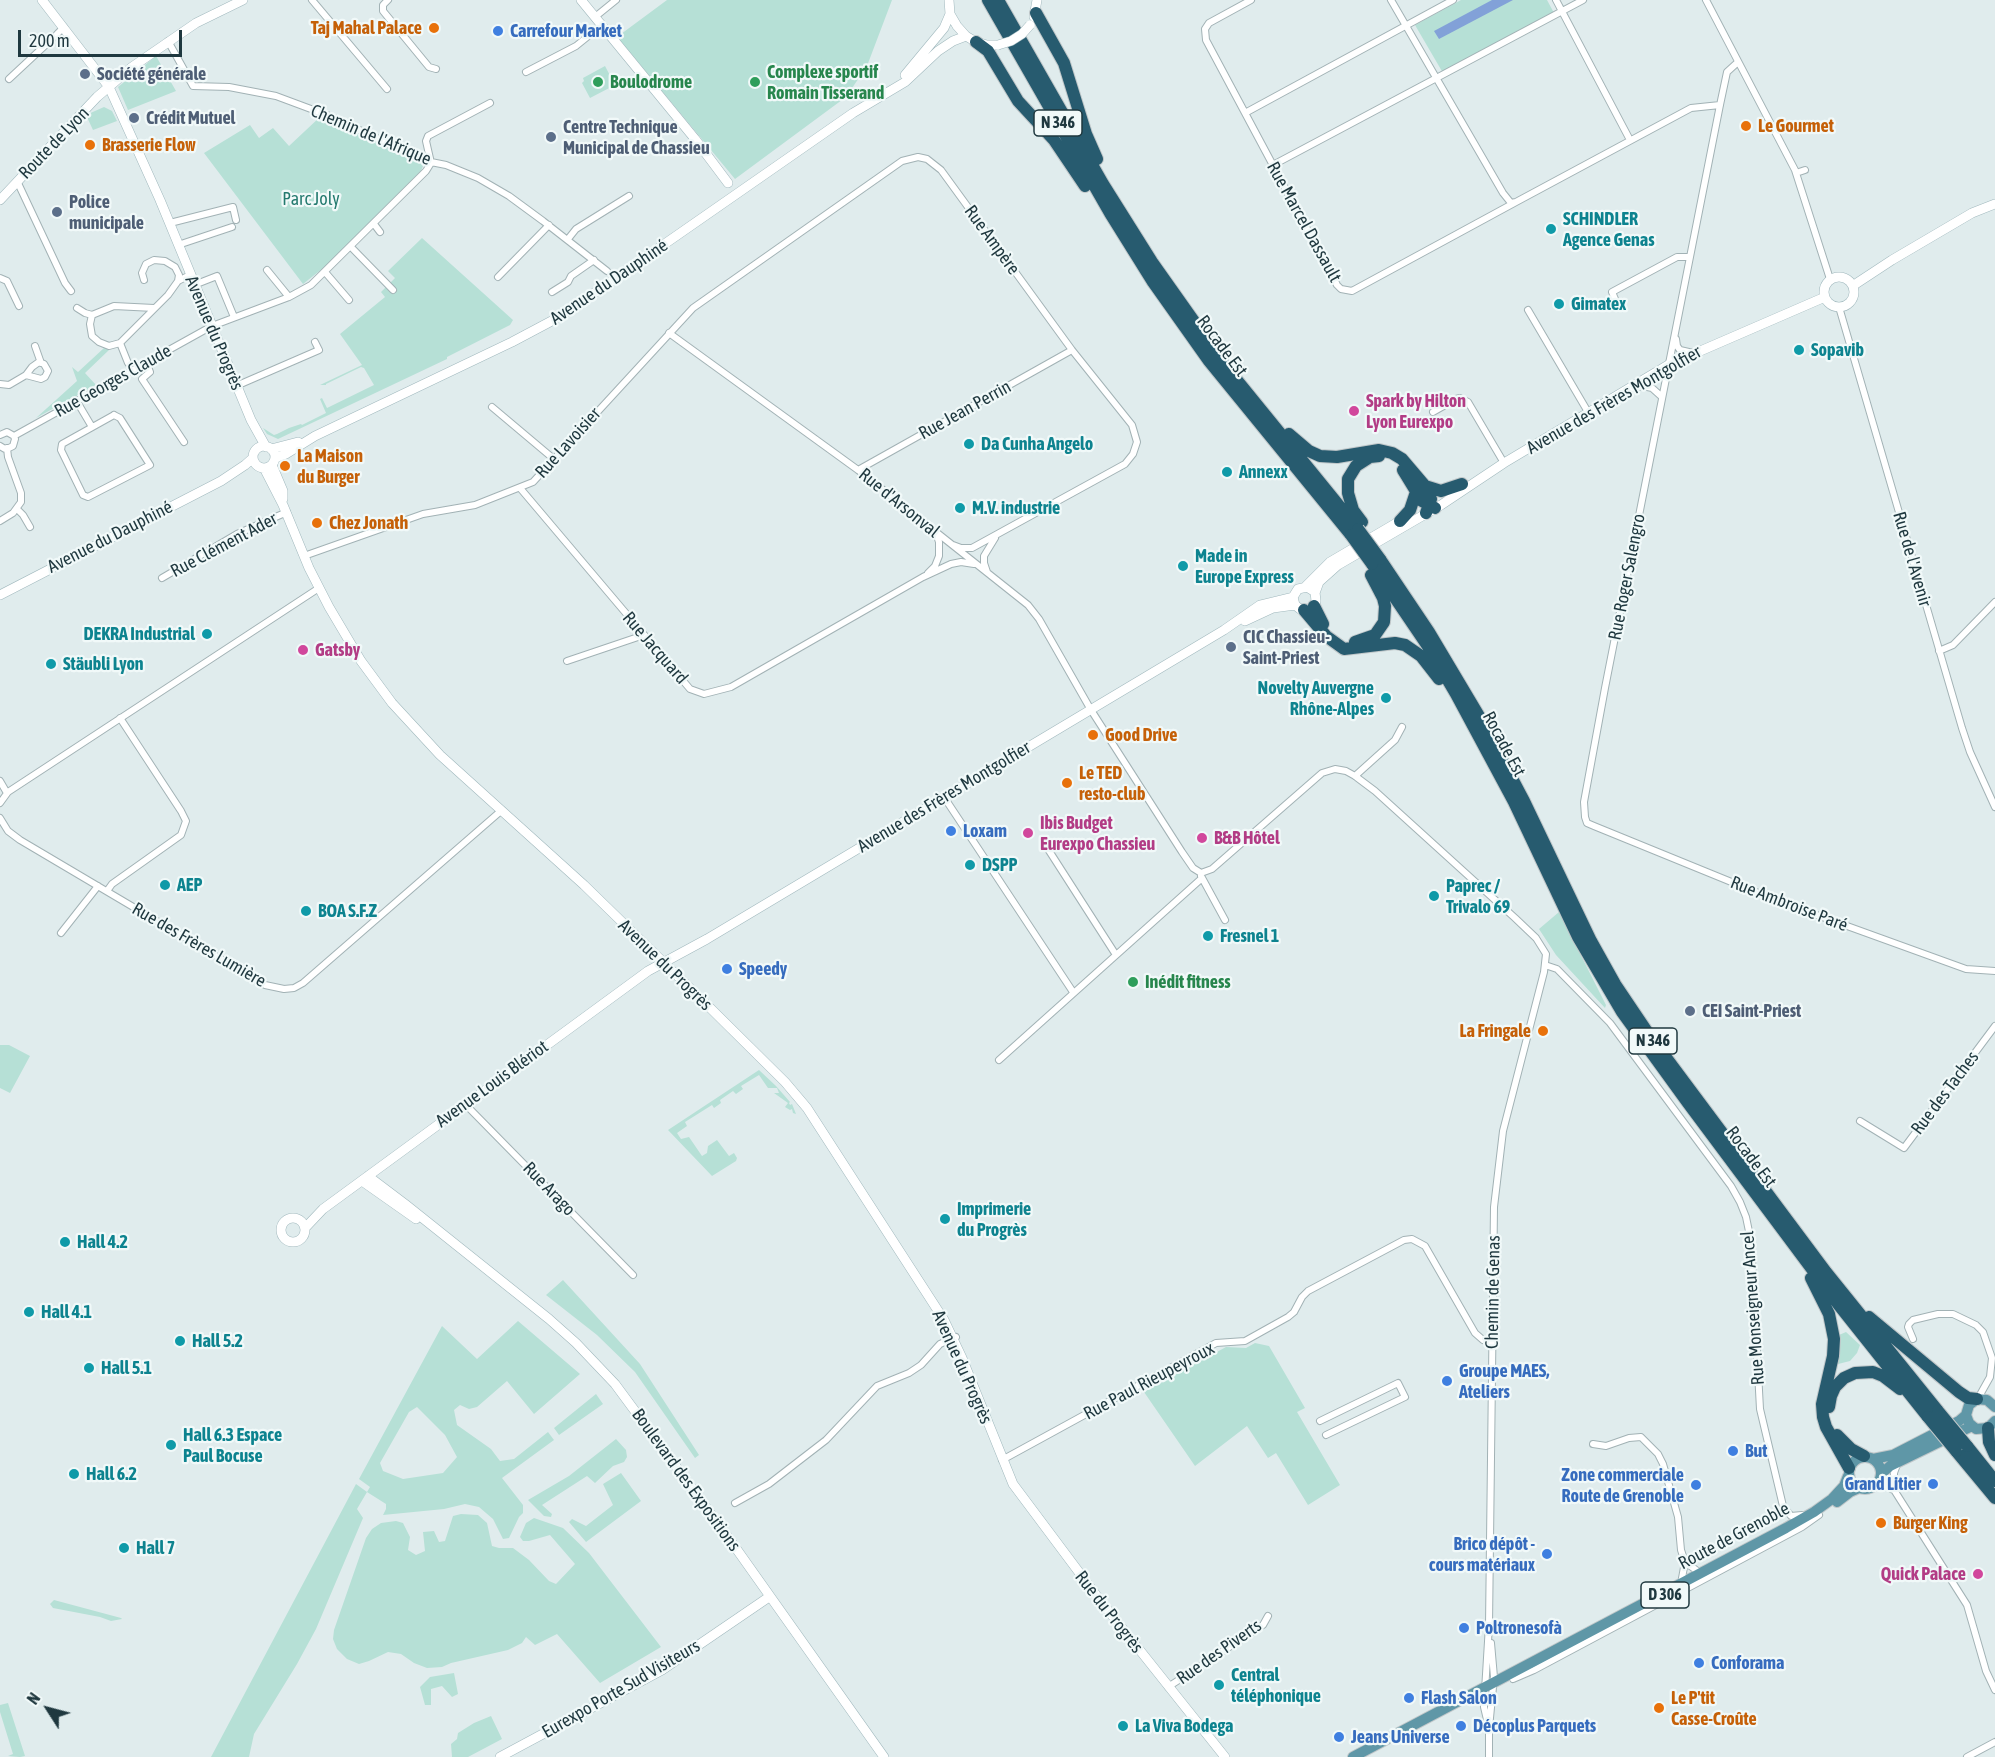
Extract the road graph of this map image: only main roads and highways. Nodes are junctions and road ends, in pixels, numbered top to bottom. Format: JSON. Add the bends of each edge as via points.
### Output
{"nodes":[{"id":1,"x":988,"y":0,"type":"edge"},
{"id":2,"x":998,"y":0,"type":"edge"},
{"id":3,"x":1033,"y":19,"type":"road end"},
{"id":4,"x":971,"y":39,"type":"road end"},
{"id":5,"x":1125,"y":219,"type":"junction"},
{"id":6,"x":1130,"y":246,"type":"junction"},
{"id":7,"x":1266,"y":416,"type":"junction"},
{"id":8,"x":1462,"y":484,"type":"road end"},
{"id":9,"x":1420,"y":489,"type":"junction"},
{"id":10,"x":1430,"y":509,"type":"road end"},
{"id":11,"x":1400,"y":521,"type":"road end"},
{"id":12,"x":1355,"y":532,"type":"junction"},
{"id":13,"x":1376,"y":561,"type":"junction"},
{"id":14,"x":1489,"y":753,"type":"junction"},
{"id":15,"x":1781,"y":1228,"type":"junction"},
{"id":16,"x":1826,"y":1272,"type":"junction"},
{"id":17,"x":1988,"y":1401,"type":"edge"},
{"id":18,"x":1933,"y":1414,"type":"junction"},
{"id":19,"x":1966,"y":1415,"type":"junction"},
{"id":20,"x":1992,"y":1424,"type":"edge"},
{"id":21,"x":1972,"y":1426,"type":"junction"},
{"id":22,"x":1962,"y":1449,"type":"junction"},
{"id":23,"x":1995,"y":1455,"type":"edge"},
{"id":24,"x":1869,"y":1458,"type":"junction"},
{"id":25,"x":1849,"y":1472,"type":"junction"},
{"id":26,"x":1879,"y":1478,"type":"junction"},
{"id":27,"x":1995,"y":1481,"type":"edge"},
{"id":28,"x":1859,"y":1488,"type":"junction"},
{"id":29,"x":1995,"y":1498,"type":"edge"},
{"id":30,"x":1817,"y":1513,"type":"junction"},
{"id":31,"x":1489,"y":1688,"type":"junction"},
{"id":32,"x":1353,"y":1757,"type":"edge"},
{"id":33,"x":1364,"y":1757,"type":"edge"}],
"edges":[{"from":1,"to":6,"type":"highway","name":"Rocade Est","number":"N 346"},
{"from":2,"to":5,"type":"highway","name":"Rocade Est","number":"N 346"},
{"from":3,"to":5,"type":"highway","via":[[1064,63],[1089,142]]},
{"from":4,"to":6,"type":"highway","via":[[988,51],[1018,101],[1054,140],[1120,239]]},
{"from":5,"to":7,"type":"highway","name":"Rocade Est","number":"N 346","via":[[1200,332]]},
{"from":6,"to":12,"type":"highway","name":"Rocade Est","number":"N 346","via":[[1209,361],[1269,435],[1271,445]]},
{"from":7,"to":9,"type":"highway","via":[[1320,456],[1379,450],[1392,453],[1402,459]]},
{"from":7,"to":12,"type":"highway","name":"Rocade Est","number":"N 346"},
{"from":8,"to":9,"type":"highway","via":[[1441,490]]},
{"from":9,"to":10,"type":"highway"},
{"from":9,"to":11,"type":"highway"},
{"from":9,"to":12,"type":"highway","via":[[1399,464],[1385,456],[1370,457],[1356,466],[1348,479]]},
{"from":12,"to":13,"type":"highway","name":"Rocade Est","number":"N 346","bridge":true},
{"from":13,"to":14,"type":"highway","name":"Rocade Est","number":"N 346"},
{"from":13,"to":14,"type":"highway","via":[[1385,606],[1384,621],[1375,635],[1353,643],[1338,640],[1302,605],[1326,636],[1344,648],[1395,643],[1414,649],[1450,695],[1481,749]]},
{"from":13,"to":16,"type":"highway","name":"Rocade Est","number":"N 346","via":[[1430,632],[1479,716],[1616,984],[1650,1036]]},
{"from":14,"to":15,"type":"highway","name":"Rocade Est","number":"N 346","via":[[1578,937],[1622,1012]]},
{"from":15,"to":18,"type":"highway","name":"Rocade Est","number":"N 346","via":[[1838,1304]]},
{"from":15,"to":25,"type":"highway","via":[[1822,1298],[1833,1327],[1823,1416]]},
{"from":16,"to":17,"type":"highway","via":[[1875,1324],[1959,1392],[1968,1398]]},
{"from":16,"to":18,"type":"highway","name":"Rocade Est","number":"N 346"},
{"from":17,"to":19,"type":"main road","via":[[1969,1405]]},
{"from":18,"to":22,"type":"highway","name":"Rocade Est","number":"N 346","bridge":true},
{"from":18,"to":24,"type":"highway","via":[[1883,1376],[1864,1372],[1844,1378],[1831,1396],[1833,1428],[1851,1449]]},
{"from":19,"to":21,"type":"main road"},
{"from":19,"to":24,"type":"main road","via":[[1893,1455]]},
{"from":20,"to":21,"type":"main road","via":[[1982,1429]]},
{"from":20,"to":23,"type":"highway","via":[[1989,1442]]},
{"from":21,"to":26,"type":"main road","via":[[1898,1462]]},
{"from":22,"to":27,"type":"highway","name":"Rocade Est","number":"N 346"},
{"from":22,"to":29,"type":"highway","name":"Rocade Est","number":"N 346"},
{"from":24,"to":25,"type":"main road","via":[[1855,1460]]},
{"from":24,"to":26,"type":"main road","via":[[1878,1463]]},
{"from":25,"to":28,"type":"main road","via":[[1854,1486]]},
{"from":25,"to":30,"type":"main road","name":"Route de Grenoble","number":"D 306","via":[[1842,1488]]},
{"from":26,"to":28,"type":"main road","via":[[1868,1489]]},
{"from":28,"to":30,"type":"main road","name":"Route de Grenoble","number":"D 306"},
{"from":30,"to":31,"type":"main road","name":"Route de Grenoble","number":"D 306","via":[[1513,1679]]},
{"from":30,"to":31,"type":"main road","name":"Route de Grenoble","number":"D 306","via":[[1528,1662]]},
{"from":31,"to":32,"type":"main road","name":"Route de Grenoble","number":"D 306"},
{"from":31,"to":33,"type":"main road","name":"Route de Grenoble","number":"D 306"}]}
